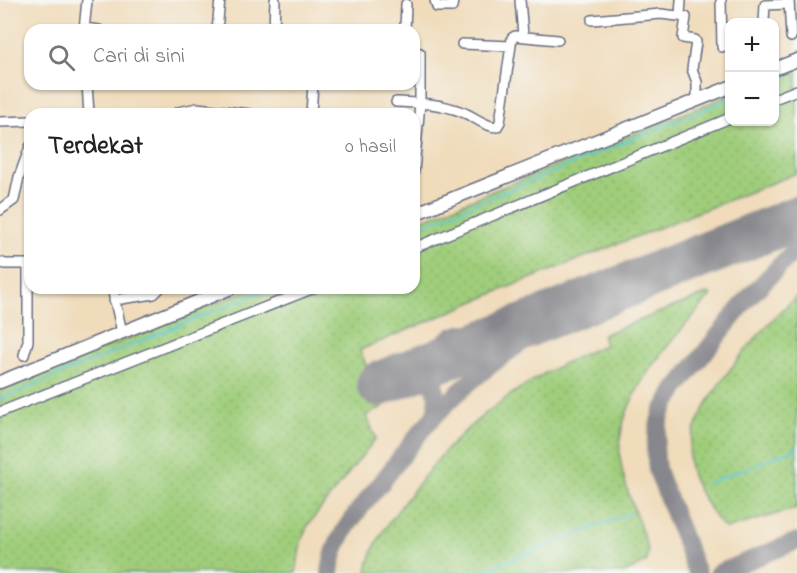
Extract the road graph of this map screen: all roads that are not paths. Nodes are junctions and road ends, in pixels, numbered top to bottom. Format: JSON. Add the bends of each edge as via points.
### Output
{"nodes":[{"id":1,"x":87,"y":0,"type":"edge"},
{"id":2,"x":220,"y":0,"type":"edge"},
{"id":3,"x":275,"y":0,"type":"edge"},
{"id":4,"x":435,"y":0,"type":"edge"},
{"id":5,"x":453,"y":0,"type":"edge"},
{"id":6,"x":520,"y":0,"type":"edge"},
{"id":7,"x":681,"y":0,"type":"edge"},
{"id":8,"x":721,"y":0,"type":"edge"},
{"id":9,"x":789,"y":2,"type":"edge"},
{"id":10,"x":406,"y":4,"type":"dead end"},
{"id":11,"x":680,"y":16,"type":"junction"},
{"id":12,"x":764,"y":18,"type":"edge"},
{"id":13,"x":592,"y":20,"type":"dead end"},
{"id":14,"x":85,"y":24,"type":"edge"},
{"id":15,"x":218,"y":24,"type":"edge"},
{"id":16,"x":274,"y":24,"type":"edge"},
{"id":17,"x":405,"y":24,"type":"edge"},
{"id":18,"x":523,"y":35,"type":"junction"},
{"id":19,"x":791,"y":38,"type":"dead end"},
{"id":20,"x":558,"y":40,"type":"dead end"},
{"id":21,"x":462,"y":44,"type":"dead end"},
{"id":22,"x":511,"y":46,"type":"junction"},
{"id":23,"x":722,"y":47,"type":"dead end"},
{"id":24,"x":420,"y":53,"type":"edge"},
{"id":25,"x":797,"y":60,"type":"edge"},
{"id":26,"x":779,"y":67,"type":"edge"},
{"id":27,"x":725,"y":89,"type":"edge"},
{"id":28,"x":87,"y":90,"type":"edge"},
{"id":29,"x":313,"y":90,"type":"edge"},
{"id":30,"x":420,"y":90,"type":"edge"},
{"id":31,"x":420,"y":90,"type":"edge"},
{"id":32,"x":797,"y":90,"type":"edge"},
{"id":33,"x":779,"y":97,"type":"edge"},
{"id":34,"x":697,"y":100,"type":"junction"},
{"id":35,"x":396,"y":102,"type":"dead end"},
{"id":36,"x":420,"y":103,"type":"junction"},
{"id":37,"x":89,"y":108,"type":"edge"},
{"id":38,"x":311,"y":108,"type":"edge"},
{"id":39,"x":420,"y":108,"type":"edge"},
{"id":40,"x":725,"y":120,"type":"edge"},
{"id":41,"x":24,"y":121,"type":"edge"},
{"id":42,"x":0,"y":122,"type":"edge"},
{"id":43,"x":24,"y":163,"type":"edge"},
{"id":44,"x":0,"y":210,"type":"edge"},
{"id":45,"x":420,"y":212,"type":"edge"},
{"id":46,"x":420,"y":246,"type":"edge"},
{"id":47,"x":0,"y":262,"type":"edge"},
{"id":48,"x":24,"y":264,"type":"edge"},
{"id":49,"x":29,"y":294,"type":"edge"},
{"id":50,"x":113,"y":294,"type":"edge"},
{"id":51,"x":154,"y":294,"type":"edge"},
{"id":52,"x":211,"y":294,"type":"edge"},
{"id":53,"x":299,"y":294,"type":"edge"},
{"id":54,"x":114,"y":300,"type":"junction"},
{"id":55,"x":122,"y":332,"type":"junction"},
{"id":56,"x":24,"y":355,"type":"dead end"},
{"id":57,"x":0,"y":382,"type":"edge"},
{"id":58,"x":0,"y":412,"type":"edge"}],
"edges":[{"from":1,"to":14,"type":"street"},
{"from":2,"to":15,"type":"street"},
{"from":3,"to":16,"type":"street"},
{"from":4,"to":5,"type":"street","via":[[437,7],[450,8]]},
{"from":6,"to":18,"type":"street"},
{"from":7,"to":11,"type":"street"},
{"from":8,"to":23,"type":"street"},
{"from":9,"to":12,"type":"street","via":[[765,5]]},
{"from":9,"to":19,"type":"street"},
{"from":10,"to":17,"type":"street"},
{"from":11,"to":13,"type":"street","via":[[647,14]]},
{"from":11,"to":34,"type":"street","via":[[686,17],[683,38],[696,42],[692,69]]},
{"from":18,"to":20,"type":"street"},
{"from":18,"to":22,"type":"street","via":[[512,38]]},
{"from":21,"to":22,"type":"street"},
{"from":22,"to":36,"type":"street","via":[[497,127],[465,112]]},
{"from":24,"to":30,"type":"street"},
{"from":25,"to":26,"type":"main road"},
{"from":27,"to":34,"type":"main road"},
{"from":28,"to":37,"type":"street"},
{"from":29,"to":38,"type":"street"},
{"from":31,"to":36,"type":"street"},
{"from":32,"to":33,"type":"street"},
{"from":34,"to":45,"type":"main road"},
{"from":35,"to":36,"type":"street"},
{"from":36,"to":39,"type":"street"},
{"from":40,"to":46,"type":"street"},
{"from":41,"to":42,"type":"street"},
{"from":43,"to":44,"type":"street","via":[[14,200]]},
{"from":47,"to":48,"type":"street"},
{"from":49,"to":56,"type":"street"},
{"from":50,"to":54,"type":"street"},
{"from":51,"to":54,"type":"street"},
{"from":52,"to":55,"type":"main road"},
{"from":53,"to":58,"type":"street"},
{"from":54,"to":55,"type":"street"},
{"from":55,"to":57,"type":"main road"}]}
